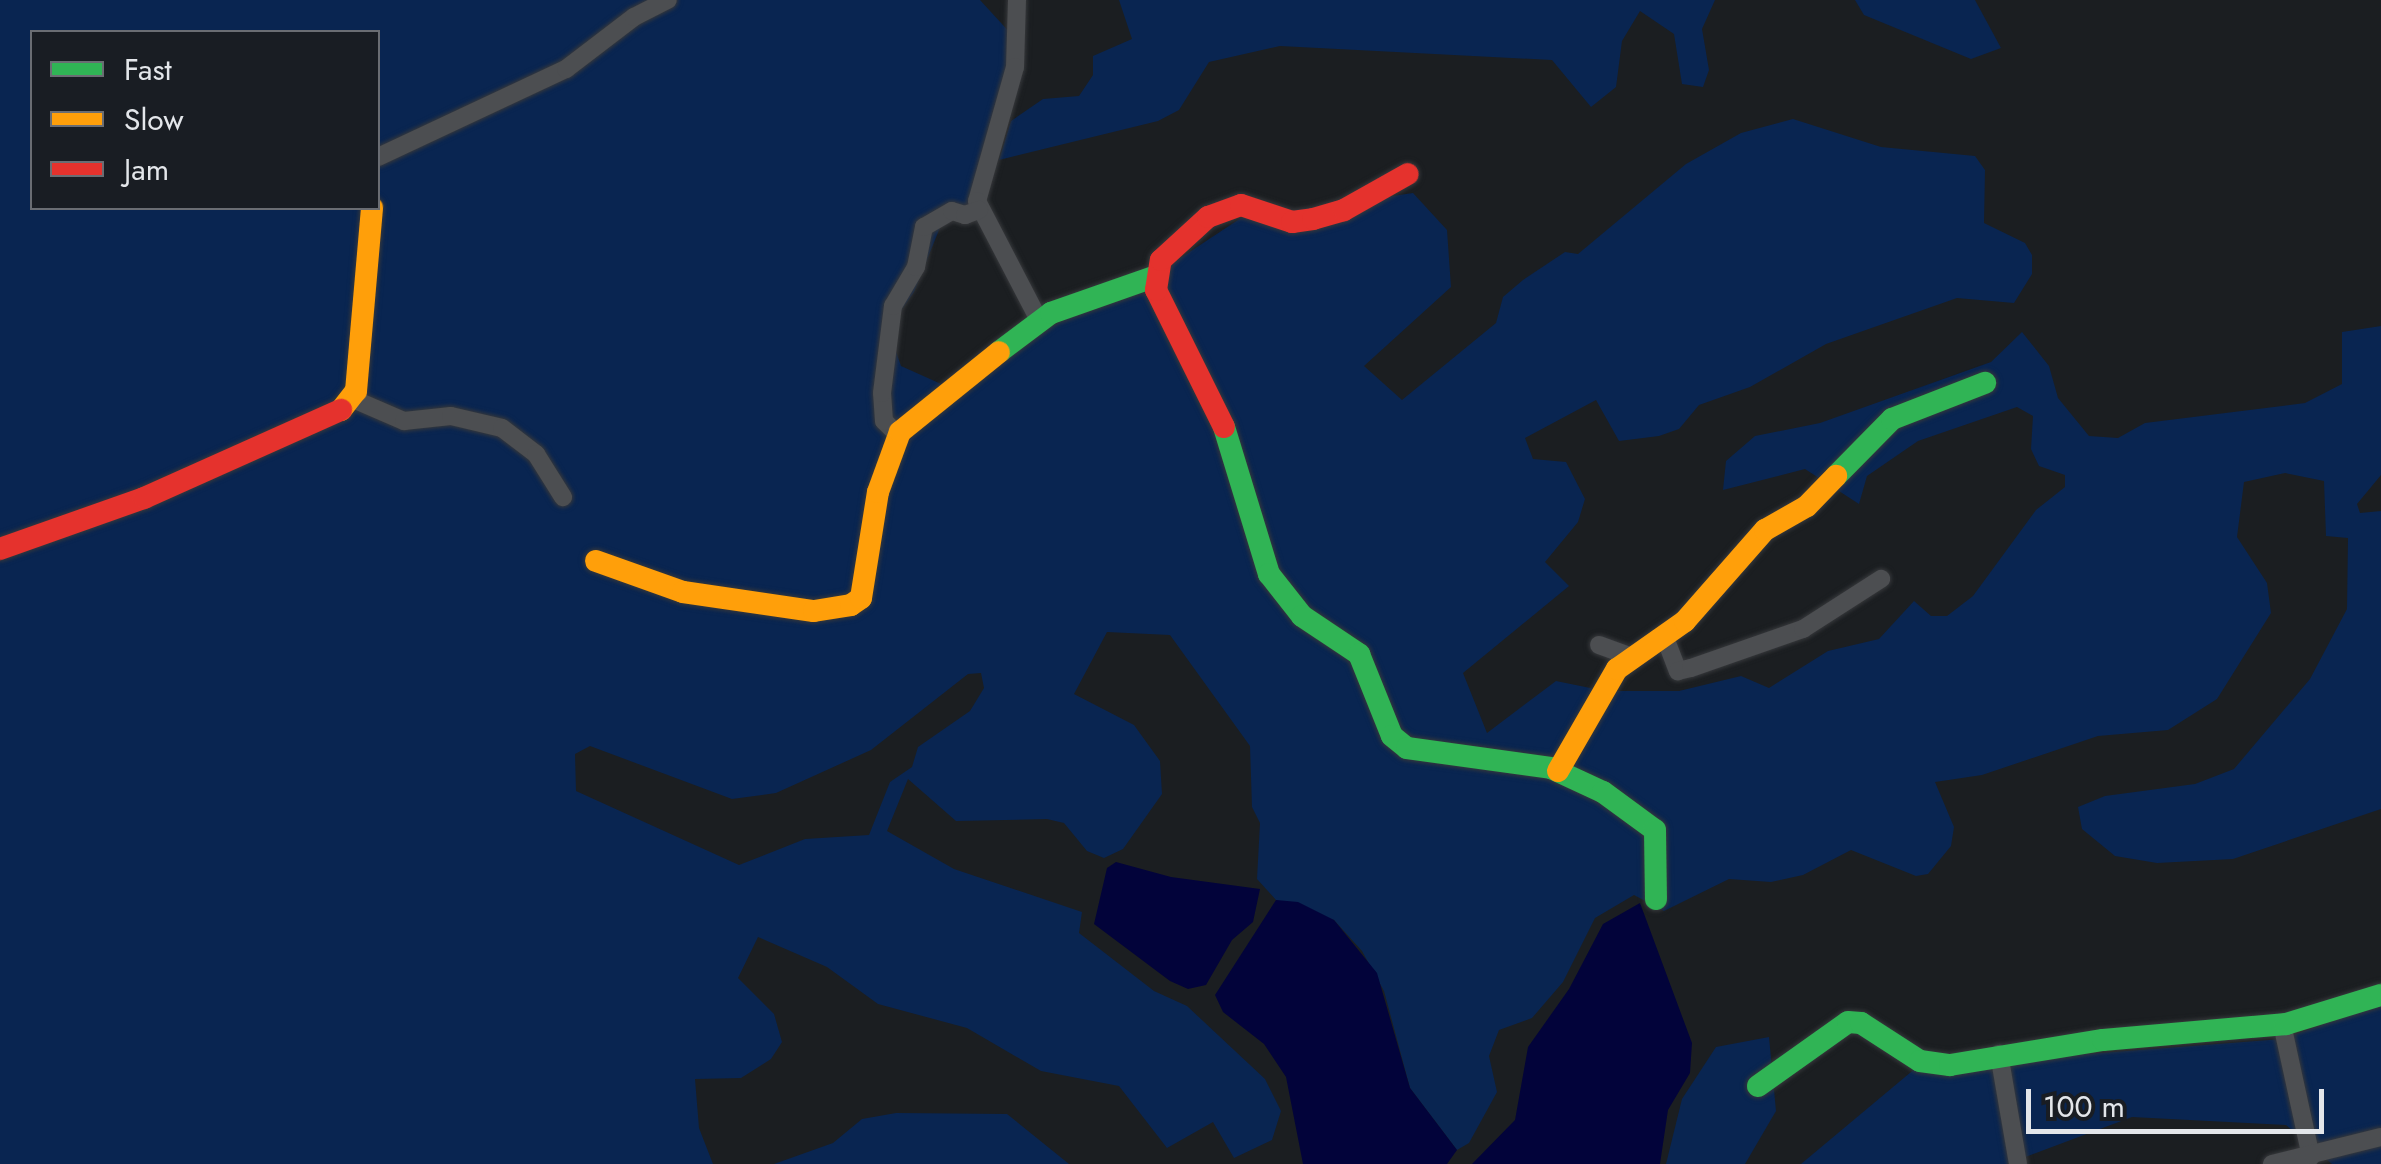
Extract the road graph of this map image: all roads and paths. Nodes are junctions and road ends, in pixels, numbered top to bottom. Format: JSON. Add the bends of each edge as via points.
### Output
{"nodes":[{"id":1,"x":668,"y":0,"type":"edge"},
{"id":2,"x":1017,"y":0,"type":"edge"},
{"id":3,"x":380,"y":156,"type":"edge"},
{"id":4,"x":1408,"y":174,"type":"dead end"},
{"id":5,"x":372,"y":210,"type":"edge"},
{"id":6,"x":979,"y":210,"type":"junction"},
{"id":7,"x":1154,"y":277,"type":"junction"},
{"id":8,"x":1039,"y":320,"type":"junction"},
{"id":9,"x":1985,"y":382,"type":"dead end"},
{"id":10,"x":353,"y":400,"type":"junction"},
{"id":11,"x":899,"y":436,"type":"junction"},
{"id":12,"x":563,"y":497,"type":"dead end"},
{"id":13,"x":0,"y":548,"type":"edge"},
{"id":14,"x":596,"y":561,"type":"dead end"},
{"id":15,"x":1881,"y":579,"type":"dead end"},
{"id":16,"x":1664,"y":635,"type":"junction"},
{"id":17,"x":1599,"y":645,"type":"dead end"},
{"id":18,"x":1630,"y":656,"type":"junction"},
{"id":19,"x":1558,"y":770,"type":"junction"},
{"id":20,"x":1656,"y":899,"type":"dead end"},
{"id":21,"x":2381,"y":995,"type":"edge"},
{"id":22,"x":2282,"y":1024,"type":"junction"},
{"id":23,"x":1999,"y":1054,"type":"junction"},
{"id":24,"x":1758,"y":1086,"type":"dead end"},
{"id":25,"x":2381,"y":1137,"type":"edge"},
{"id":26,"x":2312,"y":1157,"type":"junction"},
{"id":27,"x":2018,"y":1164,"type":"edge"},
{"id":28,"x":2274,"y":1164,"type":"edge"}],
"edges":[{"from":1,"to":3,"type":"street","via":[[634,16],[566,70]]},
{"from":2,"to":6,"type":"street","via":[[1015,66],[984,164]]},
{"from":4,"to":7,"type":"street","via":[[1344,210],[1313,219],[1292,222],[1257,207],[1228,208],[1190,230]]},
{"from":5,"to":10,"type":"street"},
{"from":6,"to":8,"type":"street"},
{"from":6,"to":11,"type":"street","via":[[952,210],[924,227],[916,267],[893,306],[882,393],[884,420]]},
{"from":7,"to":8,"type":"street"},
{"from":7,"to":19,"type":"street","via":[[1235,453],[1269,574],[1302,616],[1359,654],[1392,736],[1407,748]]},
{"from":8,"to":11,"type":"street","via":[[951,381]]},
{"from":9,"to":16,"type":"street","via":[[1892,419],[1807,506],[1766,530],[1685,621]]},
{"from":10,"to":12,"type":"street","via":[[404,421],[452,416],[502,428],[536,454]]},
{"from":10,"to":13,"type":"street","via":[[282,440]]},
{"from":11,"to":14,"type":"street","via":[[869,528],[861,598],[852,605],[814,611],[683,592]]},
{"from":15,"to":16,"type":"street","via":[[1802,628],[1691,668],[1678,670]]},
{"from":16,"to":18,"type":"street"},
{"from":17,"to":18,"type":"street"},
{"from":18,"to":19,"type":"street"},
{"from":19,"to":20,"type":"street","via":[[1604,792],[1655,830]]},
{"from":21,"to":22,"type":"street"},
{"from":22,"to":23,"type":"street"},
{"from":22,"to":26,"type":"street"},
{"from":23,"to":24,"type":"street","via":[[1930,1064],[1861,1023],[1848,1022]]},
{"from":23,"to":27,"type":"street"},
{"from":25,"to":26,"type":"street"},
{"from":26,"to":28,"type":"street"}]}
